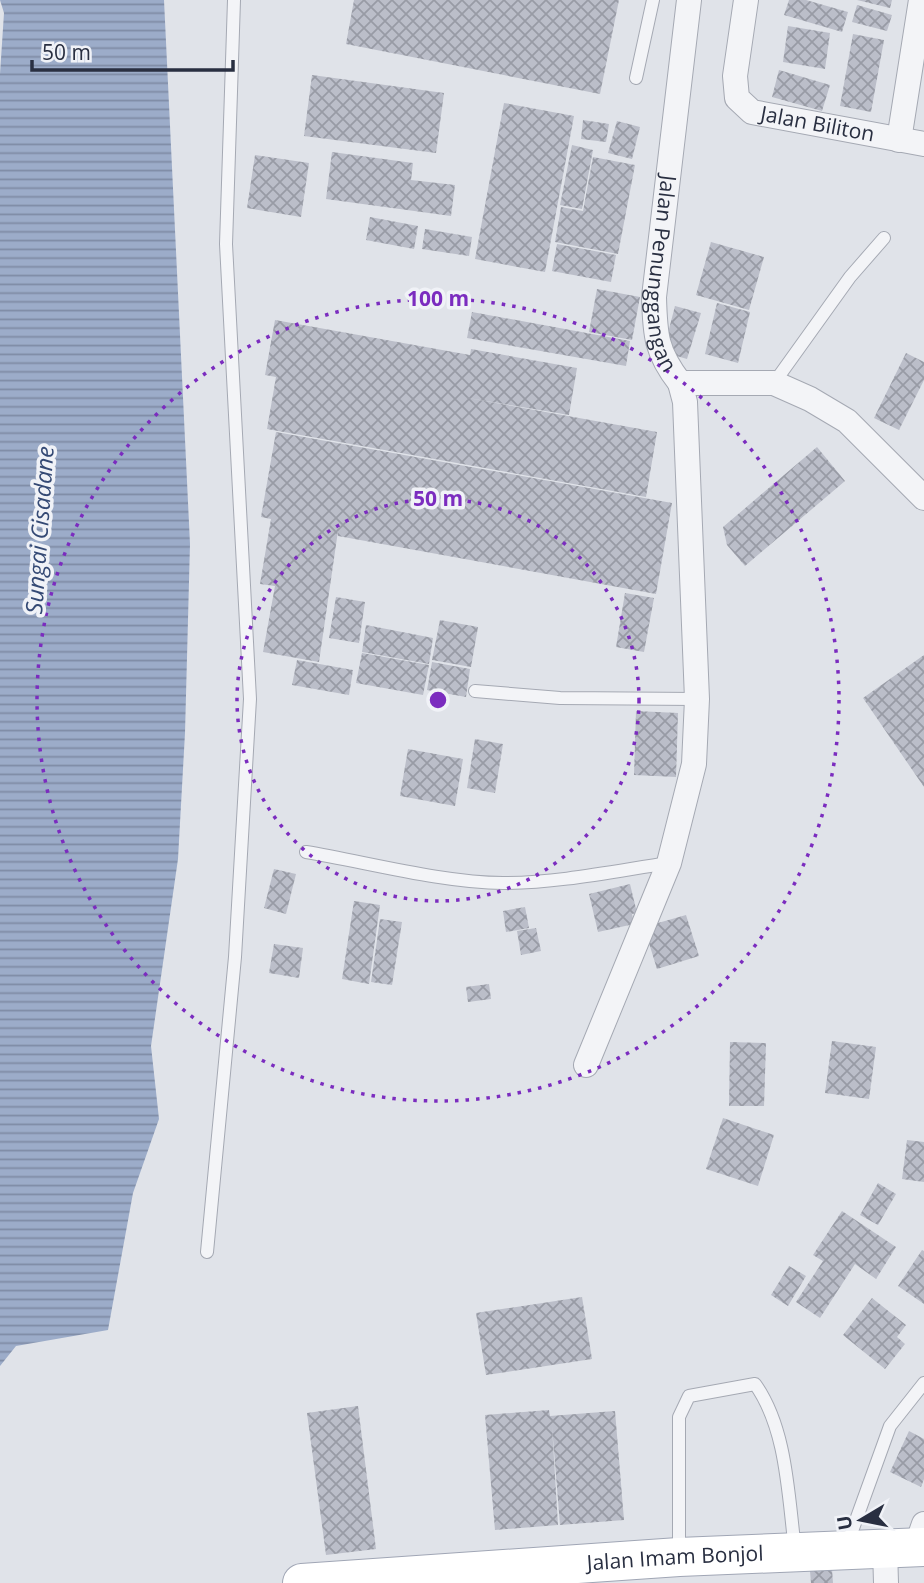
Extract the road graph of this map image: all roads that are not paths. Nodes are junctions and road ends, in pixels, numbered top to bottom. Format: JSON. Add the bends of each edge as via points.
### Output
{"nodes":[{"id":1,"x":234,"y":0,"type":"edge"},
{"id":2,"x":653,"y":0,"type":"edge"},
{"id":3,"x":689,"y":0,"type":"edge"},
{"id":4,"x":746,"y":0,"type":"edge"},
{"id":5,"x":921,"y":0,"type":"edge"},
{"id":6,"x":636,"y":78,"type":"dead end"},
{"id":7,"x":899,"y":140,"type":"junction"},
{"id":8,"x":924,"y":144,"type":"edge"},
{"id":9,"x":884,"y":238,"type":"dead end"},
{"id":10,"x":680,"y":383,"type":"junction"},
{"id":11,"x":774,"y":383,"type":"junction"},
{"id":12,"x":924,"y":498,"type":"edge"},
{"id":13,"x":475,"y":691,"type":"dead end"},
{"id":14,"x":697,"y":699,"type":"junction"},
{"id":15,"x":306,"y":852,"type":"dead end"},
{"id":16,"x":669,"y":863,"type":"junction"},
{"id":17,"x":586,"y":1065,"type":"dead end"},
{"id":18,"x":207,"y":1252,"type":"dead end"},
{"id":19,"x":924,"y":1384,"type":"edge"},
{"id":20,"x":845,"y":1549,"type":"junction"},
{"id":21,"x":907,"y":1550,"type":"edge"},
{"id":22,"x":795,"y":1551,"type":"junction"},
{"id":23,"x":679,"y":1557,"type":"junction"},
{"id":24,"x":402,"y":1579,"type":"edge"},
{"id":25,"x":302,"y":1583,"type":"edge"}],
"edges":[{"from":1,"to":18,"type":"lane","via":[[226,244],[250,699],[236,957]]},
{"from":2,"to":6,"type":"lane"},
{"from":3,"to":10,"type":"street","name":"Jalan Penunggangan","via":[[654,297],[655,337],[664,362]]},
{"from":4,"to":7,"type":"street","name":"Jalan Biliton","via":[[735,76],[737,98],[752,112]]},
{"from":5,"to":7,"type":"street"},
{"from":7,"to":8,"type":"street","name":"Jalan Biliton"},
{"from":9,"to":11,"type":"lane"},
{"from":10,"to":11,"type":"street","name":"Jalan Penunggangan"},
{"from":10,"to":14,"type":"street","via":[[685,402]]},
{"from":11,"to":12,"type":"street","name":"Jalan Penunggangan","via":[[847,421]]},
{"from":13,"to":14,"type":"lane","via":[[560,698]]},
{"from":14,"to":16,"type":"street","via":[[694,764]]},
{"from":15,"to":16,"type":"lane","via":[[503,883]]},
{"from":16,"to":17,"type":"street"},
{"from":19,"to":20,"type":"lane","via":[[890,1426]]},
{"from":20,"to":21,"type":"main road","name":"Jalan Imam Bonjol"},
{"from":20,"to":22,"type":"main road","name":"Jalan Imam Bonjol"},
{"from":22,"to":23,"type":"main road","name":"Jalan Imam Bonjol"},
{"from":22,"to":23,"type":"lane","via":[[779,1444],[768,1403],[755,1384],[689,1396],[679,1417]]},
{"from":23,"to":24,"type":"main road","name":"Jalan Imam Bonjol"},
{"from":24,"to":25,"type":"main road","name":"Jalan Imam Bonjol"}]}
